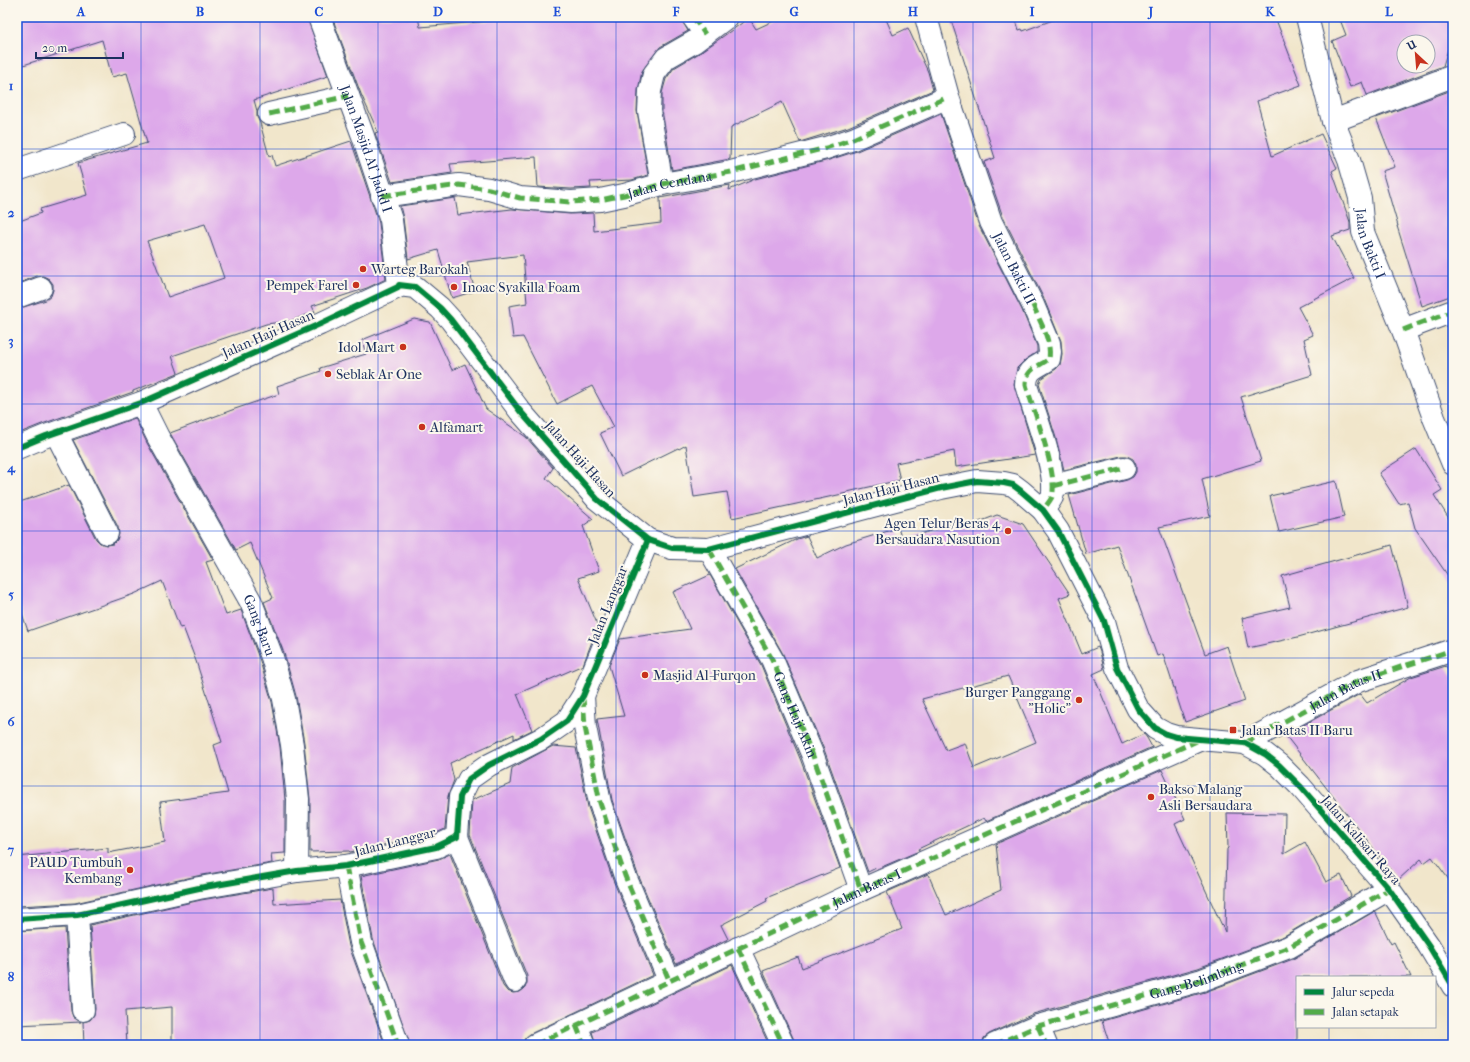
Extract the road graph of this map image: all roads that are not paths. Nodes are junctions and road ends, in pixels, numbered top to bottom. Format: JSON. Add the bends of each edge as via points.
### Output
{"nodes":[{"id":1,"x":319,"y":17,"type":"edge"},
{"id":2,"x":727,"y":17,"type":"edge"},
{"id":3,"x":926,"y":17,"type":"edge"},
{"id":4,"x":1307,"y":17,"type":"edge"},
{"id":5,"x":699,"y":25,"type":"edge"},
{"id":6,"x":1453,"y":76,"type":"edge"},
{"id":7,"x":348,"y":96,"type":"junction"},
{"id":8,"x":948,"y":97,"type":"junction"},
{"id":9,"x":269,"y":114,"type":"dead end"},
{"id":10,"x":1333,"y":121,"type":"junction"},
{"id":11,"x":124,"y":134,"type":"dead end"},
{"id":12,"x":17,"y":170,"type":"edge"},
{"id":13,"x":662,"y":184,"type":"junction"},
{"id":14,"x":382,"y":196,"type":"junction"},
{"id":15,"x":399,"y":285,"type":"junction"},
{"id":16,"x":41,"y":288,"type":"dead end"},
{"id":17,"x":17,"y":297,"type":"edge"},
{"id":18,"x":1453,"y":311,"type":"edge"},
{"id":19,"x":1403,"y":330,"type":"junction"},
{"id":20,"x":141,"y":403,"type":"junction"},
{"id":21,"x":56,"y":433,"type":"junction"},
{"id":22,"x":17,"y":448,"type":"edge"},
{"id":23,"x":1453,"y":464,"type":"edge"},
{"id":24,"x":1124,"y":468,"type":"dead end"},
{"id":25,"x":1053,"y":486,"type":"junction"},
{"id":26,"x":1043,"y":510,"type":"junction"},
{"id":27,"x":107,"y":533,"type":"dead end"},
{"id":28,"x":648,"y":540,"type":"junction"},
{"id":29,"x":709,"y":549,"type":"junction"},
{"id":30,"x":1453,"y":650,"type":"edge"},
{"id":31,"x":583,"y":696,"type":"junction"},
{"id":32,"x":1202,"y":739,"type":"junction"},
{"id":33,"x":1235,"y":742,"type":"junction"},
{"id":34,"x":457,"y":837,"type":"junction"},
{"id":35,"x":346,"y":866,"type":"junction"},
{"id":36,"x":297,"y":871,"type":"junction"},
{"id":37,"x":1389,"y":889,"type":"junction"},
{"id":38,"x":861,"y":890,"type":"junction"},
{"id":39,"x":77,"y":915,"type":"junction"},
{"id":40,"x":17,"y":919,"type":"edge"},
{"id":41,"x":738,"y":948,"type":"junction"},
{"id":42,"x":669,"y":980,"type":"junction"},
{"id":43,"x":515,"y":981,"type":"dead end"},
{"id":44,"x":1453,"y":986,"type":"edge"},
{"id":45,"x":83,"y":1010,"type":"dead end"},
{"id":46,"x":576,"y":1025,"type":"junction"},
{"id":47,"x":1042,"y":1036,"type":"edge"},
{"id":48,"x":398,"y":1045,"type":"edge"},
{"id":49,"x":535,"y":1045,"type":"edge"},
{"id":50,"x":584,"y":1045,"type":"edge"},
{"id":51,"x":783,"y":1045,"type":"edge"},
{"id":52,"x":994,"y":1045,"type":"edge"}],
"edges":[{"from":1,"to":7,"type":"street","name":"Jalan Masjid Al' Jadid I"},
{"from":2,"to":5,"type":"street"},
{"from":3,"to":8,"type":"street","name":"Jalan Bakti II"},
{"from":4,"to":10,"type":"street","name":"Jalan Bakti I"},
{"from":5,"to":13,"type":"street","via":[[654,74],[650,91],[649,111]]},
{"from":6,"to":10,"type":"street"},
{"from":7,"to":9,"type":"street"},
{"from":7,"to":14,"type":"street","name":"Jalan Masjid Al' Jadid I"},
{"from":8,"to":13,"type":"street","name":"Jalan Cendana","via":[[853,139],[826,148],[731,172]]},
{"from":8,"to":25,"type":"street","name":"Jalan Bakti II","via":[[991,222],[1049,343],[1049,359],[1030,371],[1026,376],[1026,385],[1050,460]]},
{"from":10,"to":19,"type":"street","name":"Jalan Bakti I","via":[[1349,160],[1360,198],[1363,232]]},
{"from":11,"to":12,"type":"street"},
{"from":13,"to":14,"type":"street","name":"Jalan Cendana","via":[[600,200],[570,202],[520,198],[459,184]]},
{"from":14,"to":15,"type":"street","name":"Jalan Masjid Al' Jadid I","via":[[392,220]]},
{"from":15,"to":20,"type":"street","name":"Jalan Haji Hasan","via":[[320,324]]},
{"from":15,"to":28,"type":"street","name":"Jalan Haji Hasan","via":[[416,287],[440,308],[520,412],[583,484],[597,499]]},
{"from":16,"to":17,"type":"street"},
{"from":18,"to":19,"type":"street"},
{"from":19,"to":23,"type":"street","name":"Jalan Bakti I"},
{"from":20,"to":21,"type":"street","name":"Jalan Haji Hasan"},
{"from":20,"to":36,"type":"street","name":"Gang Baru","via":[[251,602],[272,657],[284,699],[292,745],[298,799]]},
{"from":21,"to":22,"type":"street","name":"Jalan Haji Hasan"},
{"from":21,"to":27,"type":"street"},
{"from":24,"to":25,"type":"street"},
{"from":25,"to":26,"type":"street","name":"Jalan Bakti II","via":[[1052,498]]},
{"from":26,"to":29,"type":"street","name":"Jalan Haji Hasan","via":[[1013,485],[977,481],[941,488]]},
{"from":26,"to":32,"type":"street","name":"Jalan Haji Hasan","via":[[1058,531],[1104,621],[1117,668],[1138,710],[1155,728],[1166,734],[1176,738]]},
{"from":28,"to":29,"type":"street","name":"Jalan Haji Hasan","via":[[672,548]]},
{"from":28,"to":31,"type":"street","name":"Jalan Langgar"},
{"from":29,"to":38,"type":"street","name":"Gang Haji Akin","via":[[772,659],[813,756]]},
{"from":30,"to":33,"type":"street","name":"Jalan Batas II","via":[[1358,681]]},
{"from":31,"to":34,"type":"street","name":"Jalan Langgar","via":[[568,721],[469,779],[460,797]]},
{"from":31,"to":42,"type":"street","via":[[585,727],[600,803],[625,876]]},
{"from":32,"to":33,"type":"street","name":"Jalan Haji Hasan"},
{"from":32,"to":38,"type":"street","name":"Jalan Batas I"},
{"from":33,"to":37,"type":"street","name":"Jalan Kalisari Raya","via":[[1265,754],[1279,765]]},
{"from":34,"to":35,"type":"street","name":"Jalan Langgar","via":[[436,847]]},
{"from":34,"to":43,"type":"street"},
{"from":35,"to":36,"type":"street","name":"Jalan Langgar"},
{"from":35,"to":48,"type":"street","via":[[361,942]]},
{"from":36,"to":39,"type":"street","name":"Jalan Langgar","via":[[199,888]]},
{"from":37,"to":44,"type":"street","name":"Jalan Kalisari Raya"},
{"from":37,"to":47,"type":"street","name":"Gang Belimbing","via":[[1289,947]]},
{"from":38,"to":41,"type":"street","name":"Jalan Batas I"},
{"from":39,"to":40,"type":"street","name":"Jalan Langgar"},
{"from":39,"to":45,"type":"street"},
{"from":41,"to":42,"type":"street","name":"Jalan Batas I"},
{"from":41,"to":51,"type":"street"},
{"from":42,"to":46,"type":"street","name":"Jalan Batas I"},
{"from":46,"to":49,"type":"street","name":"Jalan Batas I"},
{"from":46,"to":50,"type":"street"},
{"from":47,"to":52,"type":"street","name":"Gang Belimbing"}]}
